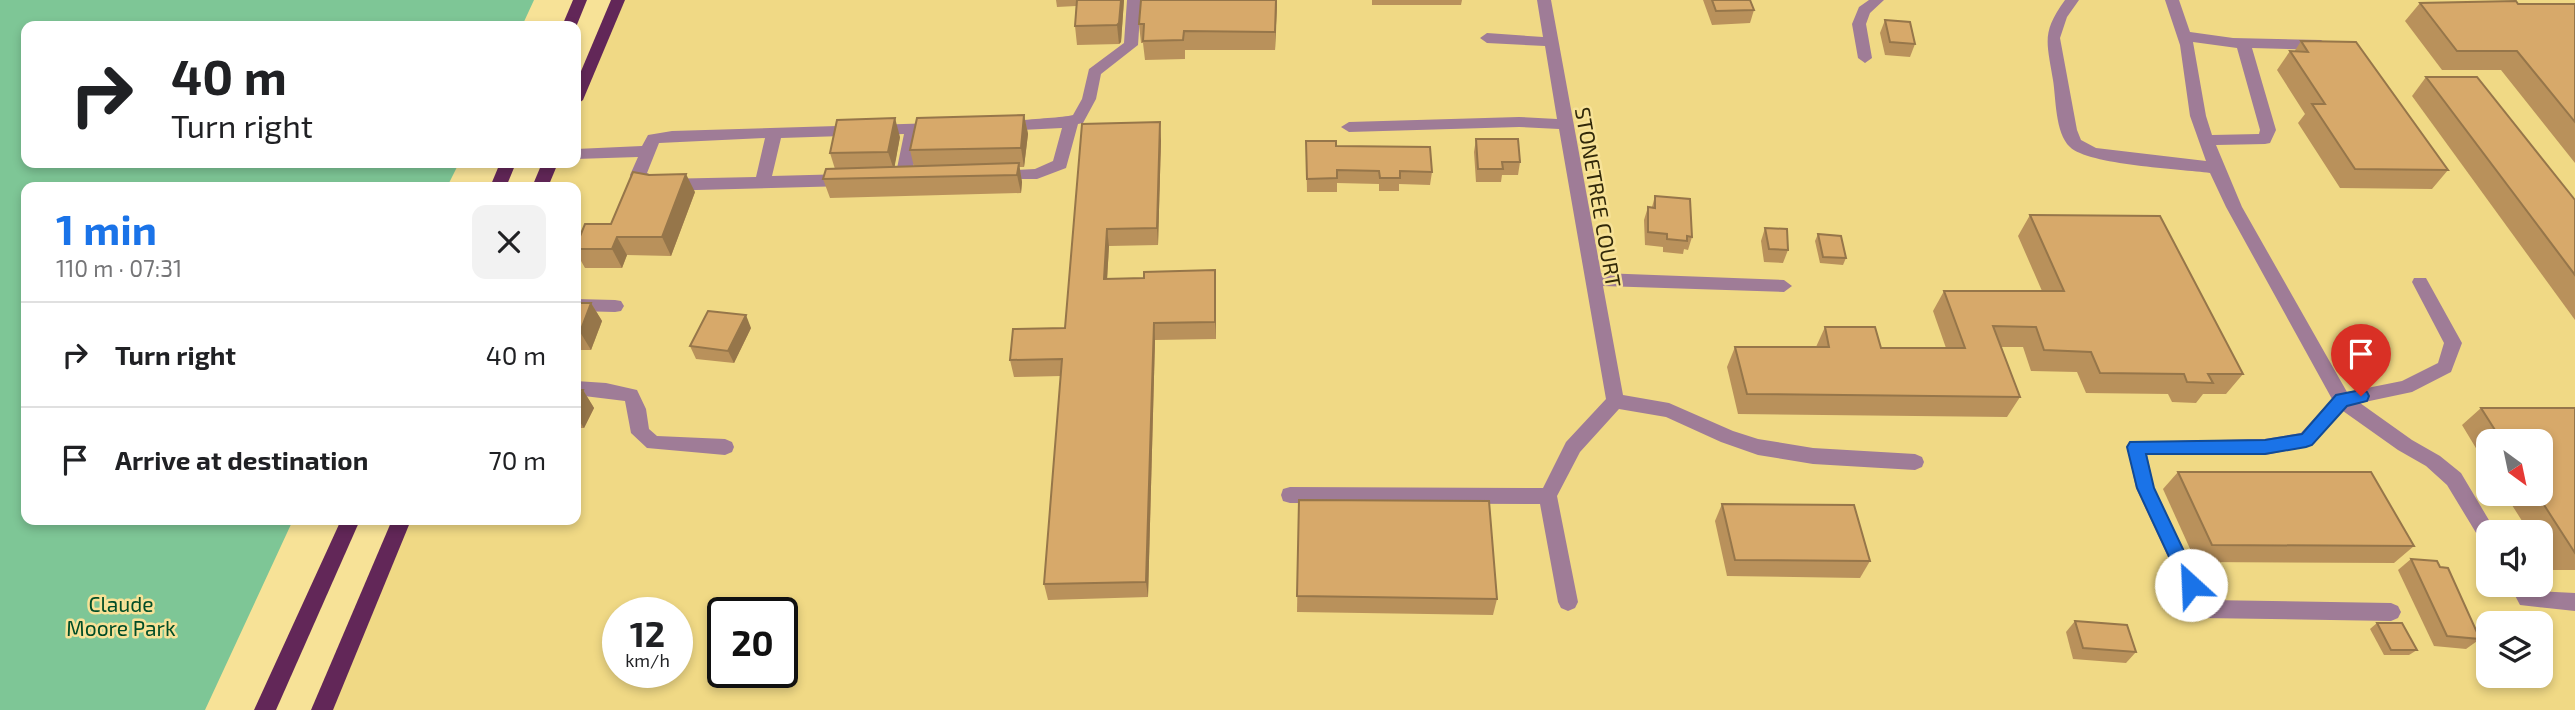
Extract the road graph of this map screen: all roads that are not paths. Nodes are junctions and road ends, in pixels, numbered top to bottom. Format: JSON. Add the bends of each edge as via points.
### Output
{"nodes":[{"id":1,"x":580,"y":0,"type":"edge"},
{"id":2,"x":618,"y":0,"type":"edge"},
{"id":3,"x":1134,"y":0,"type":"edge"},
{"id":4,"x":1544,"y":0,"type":"edge"},
{"id":5,"x":1877,"y":0,"type":"edge"},
{"id":6,"x":2072,"y":0,"type":"edge"},
{"id":7,"x":2172,"y":0,"type":"edge"},
{"id":8,"x":571,"y":21,"type":"edge"},
{"id":9,"x":2184,"y":36,"type":"junction"},
{"id":10,"x":1487,"y":38,"type":"dead end"},
{"id":11,"x":1551,"y":42,"type":"junction"},
{"id":12,"x":2244,"y":43,"type":"junction"},
{"id":13,"x":2333,"y":45,"type":"edge"},
{"id":14,"x":1865,"y":58,"type":"dead end"},
{"id":15,"x":581,"y":88,"type":"edge"},
{"id":16,"x":1071,"y":121,"type":"junction"},
{"id":17,"x":1565,"y":124,"type":"junction"},
{"id":18,"x":989,"y":127,"type":"edge"},
{"id":19,"x":1349,"y":127,"type":"dead end"},
{"id":20,"x":951,"y":128,"type":"edge"},
{"id":21,"x":913,"y":129,"type":"junction"},
{"id":22,"x":774,"y":133,"type":"junction"},
{"id":23,"x":2206,"y":140,"type":"junction"},
{"id":24,"x":648,"y":151,"type":"junction"},
{"id":25,"x":581,"y":153,"type":"edge"},
{"id":26,"x":2216,"y":168,"type":"junction"},
{"id":27,"x":984,"y":176,"type":"edge"},
{"id":28,"x":903,"y":178,"type":"edge"},
{"id":29,"x":865,"y":179,"type":"edge"},
{"id":30,"x":763,"y":182,"type":"junction"},
{"id":31,"x":1593,"y":279,"type":"junction"},
{"id":32,"x":2420,"y":282,"type":"dead end"},
{"id":33,"x":1784,"y":286,"type":"dead end"},
{"id":34,"x":581,"y":305,"type":"edge"},
{"id":35,"x":615,"y":306,"type":"dead end"},
{"id":36,"x":581,"y":388,"type":"edge"},
{"id":37,"x":2342,"y":400,"type":"junction"},
{"id":38,"x":1615,"y":401,"type":"junction"},
{"id":39,"x":725,"y":447,"type":"dead end"},
{"id":40,"x":1915,"y":463,"type":"dead end"},
{"id":41,"x":1290,"y":495,"type":"dead end"},
{"id":42,"x":1548,"y":496,"type":"junction"},
{"id":43,"x":2478,"y":520,"type":"edge"},
{"id":44,"x":348,"y":525,"type":"edge"},
{"id":45,"x":399,"y":525,"type":"edge"},
{"id":46,"x":2527,"y":597,"type":"edge"},
{"id":47,"x":1568,"y":602,"type":"dead end"},
{"id":48,"x":2575,"y":602,"type":"edge"},
{"id":49,"x":2391,"y":612,"type":"dead end"},
{"id":50,"x":265,"y":710,"type":"edge"},
{"id":51,"x":322,"y":710,"type":"edge"}],
"edges":[{"from":1,"to":8,"type":"main road"},
{"from":2,"to":15,"type":"main road"},
{"from":3,"to":16,"type":"street","via":[[1131,45],[1094,72],[1089,99],[1081,115]]},
{"from":4,"to":11,"type":"street","name":"STONETREE COURT"},
{"from":5,"to":14,"type":"street","via":[[1864,10],[1859,24]]},
{"from":6,"to":26,"type":"street","via":[[2053,38],[2075,143],[2093,153]]},
{"from":7,"to":9,"type":"street"},
{"from":9,"to":12,"type":"street"},
{"from":9,"to":23,"type":"street"},
{"from":10,"to":11,"type":"street"},
{"from":11,"to":17,"type":"street","name":"STONETREE COURT"},
{"from":12,"to":13,"type":"street"},
{"from":12,"to":23,"type":"street","via":[[2268,130],[2265,139]]},
{"from":16,"to":18,"type":"street"},
{"from":16,"to":27,"type":"street","via":[[1060,163],[1037,174]]},
{"from":17,"to":19,"type":"street"},
{"from":17,"to":31,"type":"street","name":"STONETREE COURT"},
{"from":20,"to":21,"type":"street"},
{"from":21,"to":22,"type":"street"},
{"from":21,"to":28,"type":"street"},
{"from":22,"to":24,"type":"street","via":[[672,136],[653,139]]},
{"from":22,"to":30,"type":"street"},
{"from":23,"to":26,"type":"street"},
{"from":24,"to":25,"type":"street"},
{"from":24,"to":30,"type":"street","via":[[638,175],[658,185]]},
{"from":26,"to":37,"type":"street"},
{"from":29,"to":30,"type":"street"},
{"from":31,"to":33,"type":"street"},
{"from":31,"to":38,"type":"street","name":"STONETREE COURT"},
{"from":32,"to":37,"type":"street","via":[[2453,343],[2445,367],[2406,387]]},
{"from":34,"to":35,"type":"street"},
{"from":36,"to":39,"type":"street","via":[[631,395],[640,433],[653,443]]},
{"from":37,"to":43,"type":"street","via":[[2454,479]]},
{"from":37,"to":49,"type":"street","via":[[2306,440],[2265,447],[2136,447],[2145,488],[2202,609]]},
{"from":38,"to":40,"type":"street","via":[[1669,410],[1758,447]]},
{"from":38,"to":42,"type":"street","via":[[1573,447]]},
{"from":41,"to":42,"type":"street"},
{"from":42,"to":47,"type":"street"},
{"from":44,"to":50,"type":"main road"},
{"from":45,"to":51,"type":"main road"},
{"from":46,"to":48,"type":"street"}]}
